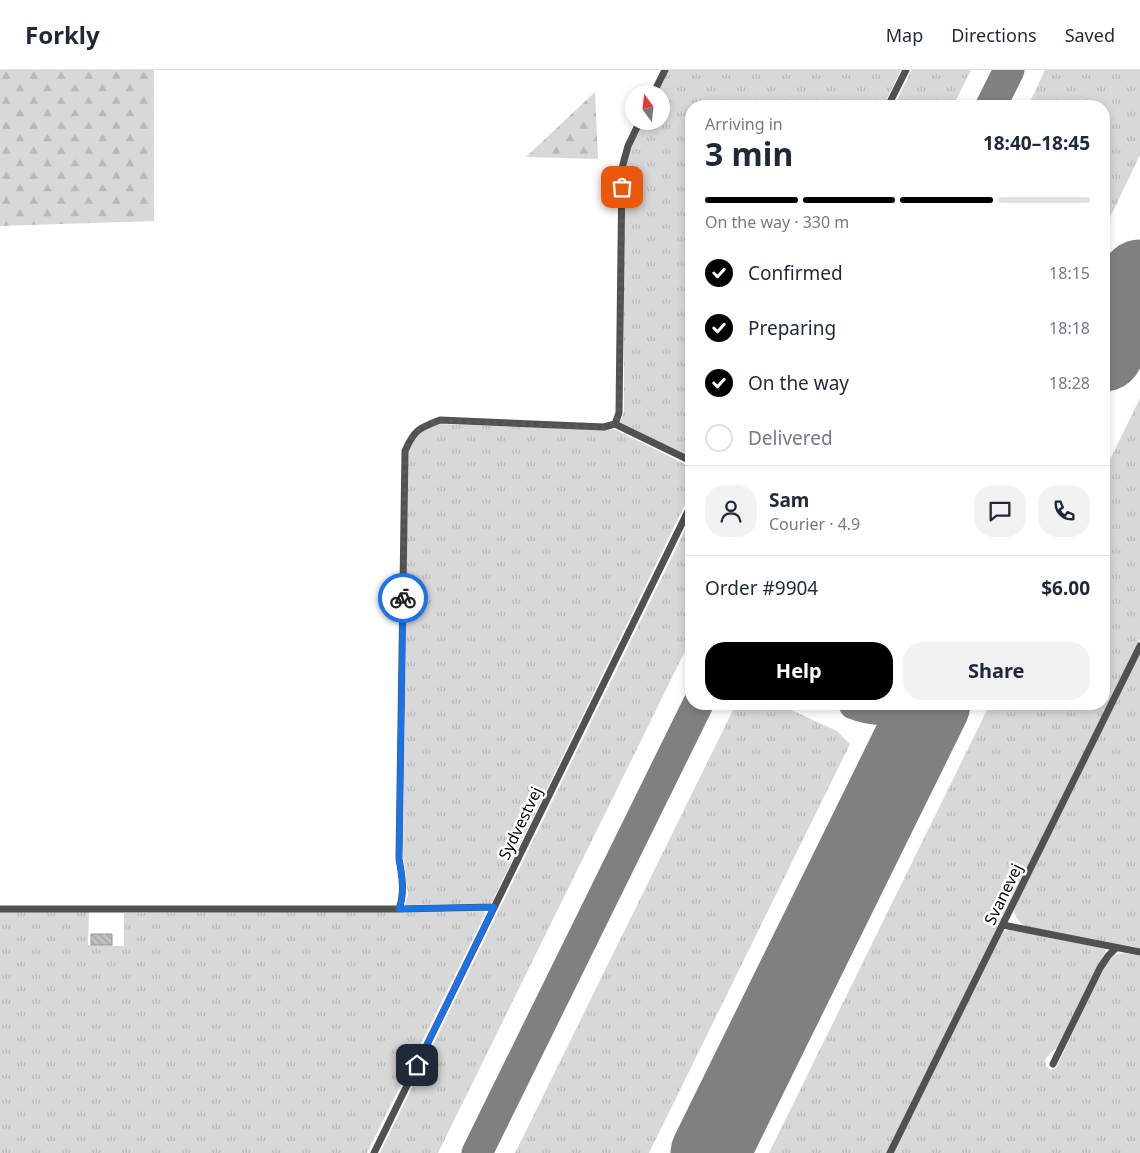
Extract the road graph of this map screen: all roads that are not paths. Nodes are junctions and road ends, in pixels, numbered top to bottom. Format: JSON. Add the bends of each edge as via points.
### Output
{"nodes":[{"id":1,"x":665,"y":70,"type":"edge"},
{"id":2,"x":906,"y":70,"type":"edge"},
{"id":3,"x":658,"y":85,"type":"edge"},
{"id":4,"x":891,"y":100,"type":"edge"},
{"id":5,"x":636,"y":130,"type":"edge"},
{"id":6,"x":615,"y":424,"type":"junction"},
{"id":7,"x":685,"y":458,"type":"edge"},
{"id":8,"x":685,"y":517,"type":"edge"},
{"id":9,"x":1140,"y":646,"type":"edge"},
{"id":10,"x":1110,"y":707,"type":"edge"},
{"id":11,"x":1108,"y":710,"type":"edge"},
{"id":12,"x":494,"y":907,"type":"junction"},
{"id":13,"x":0,"y":909,"type":"edge"},
{"id":14,"x":399,"y":909,"type":"junction"},
{"id":15,"x":1003,"y":924,"type":"junction"},
{"id":16,"x":1116,"y":948,"type":"junction"},
{"id":17,"x":1140,"y":952,"type":"edge"},
{"id":18,"x":1053,"y":1064,"type":"dead end"},
{"id":19,"x":374,"y":1153,"type":"edge"},
{"id":20,"x":890,"y":1153,"type":"edge"}],
"edges":[{"from":1,"to":3,"type":"lane"},
{"from":2,"to":4,"type":"lane"},
{"from":5,"to":6,"type":"lane","via":[[622,168],[619,413]]},
{"from":6,"to":7,"type":"lane"},
{"from":6,"to":14,"type":"lane","via":[[604,428],[440,420],[423,426],[412,436],[405,450],[399,859],[402,900]]},
{"from":8,"to":12,"type":"lane","name":"Sydvestvej"},
{"from":9,"to":10,"type":"lane","name":"Svanevej"},
{"from":11,"to":15,"type":"lane","name":"Svanevej"},
{"from":12,"to":14,"type":"lane"},
{"from":12,"to":19,"type":"lane","name":"Sydvestvej"},
{"from":13,"to":14,"type":"lane"},
{"from":15,"to":16,"type":"lane"},
{"from":15,"to":20,"type":"lane","name":"Svanevej"},
{"from":16,"to":17,"type":"lane"},
{"from":16,"to":18,"type":"lane","via":[[1100,968]]}]}
